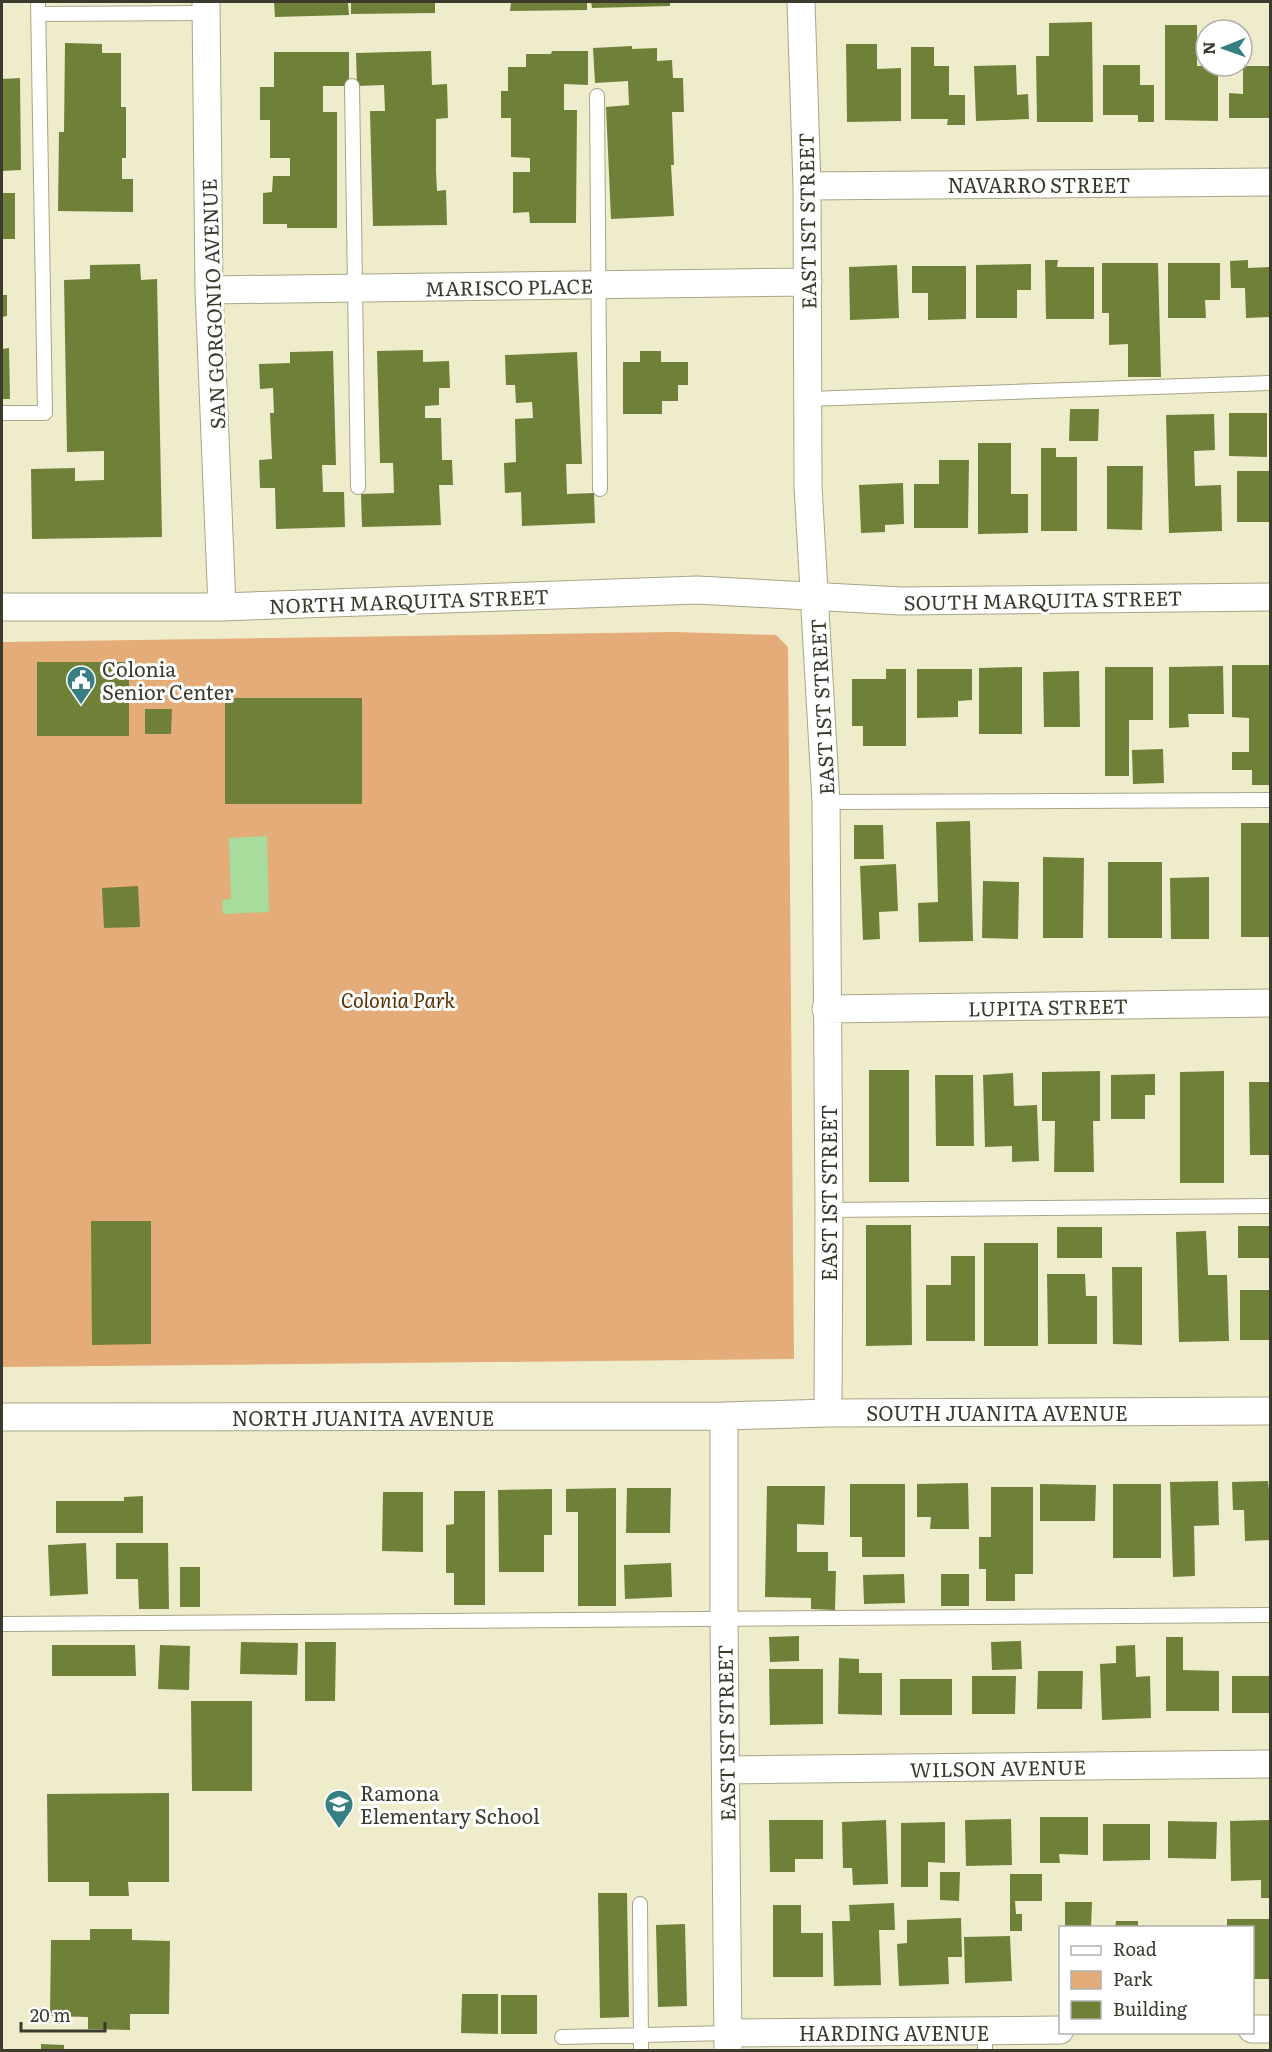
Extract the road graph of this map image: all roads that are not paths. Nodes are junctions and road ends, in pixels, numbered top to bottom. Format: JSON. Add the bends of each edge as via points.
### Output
{"nodes":[{"id":1,"x":801,"y":2,"type":"edge"},
{"id":2,"x":206,"y":7,"type":"edge"},
{"id":3,"x":38,"y":8,"type":"edge"},
{"id":4,"x":351,"y":86,"type":"dead end"},
{"id":5,"x":597,"y":96,"type":"dead end"},
{"id":6,"x":1270,"y":182,"type":"edge"},
{"id":7,"x":807,"y":186,"type":"junction"},
{"id":8,"x":808,"y":282,"type":"junction"},
{"id":9,"x":598,"y":285,"type":"junction"},
{"id":10,"x":356,"y":288,"type":"junction"},
{"id":11,"x":209,"y":290,"type":"junction"},
{"id":12,"x":1270,"y":383,"type":"edge"},
{"id":13,"x":808,"y":399,"type":"junction"},
{"id":14,"x":2,"y":413,"type":"edge"},
{"id":15,"x":358,"y":487,"type":"dead end"},
{"id":16,"x":600,"y":489,"type":"dead end"},
{"id":17,"x":815,"y":595,"type":"junction"},
{"id":18,"x":1270,"y":597,"type":"edge"},
{"id":19,"x":2,"y":607,"type":"edge"},
{"id":20,"x":222,"y":607,"type":"junction"},
{"id":21,"x":1270,"y":800,"type":"edge"},
{"id":22,"x":826,"y":802,"type":"junction"},
{"id":23,"x":1270,"y":1004,"type":"edge"},
{"id":24,"x":826,"y":1009,"type":"junction"},
{"id":25,"x":1270,"y":1206,"type":"edge"},
{"id":26,"x":829,"y":1210,"type":"junction"},
{"id":27,"x":1270,"y":1411,"type":"edge"},
{"id":28,"x":828,"y":1413,"type":"junction"},
{"id":29,"x":724,"y":1416,"type":"junction"},
{"id":30,"x":2,"y":1418,"type":"edge"},
{"id":31,"x":1270,"y":1615,"type":"edge"},
{"id":32,"x":724,"y":1619,"type":"junction"},
{"id":33,"x":2,"y":1624,"type":"edge"},
{"id":34,"x":1270,"y":1764,"type":"edge"},
{"id":35,"x":726,"y":1770,"type":"junction"},
{"id":36,"x":640,"y":1904,"type":"dead end"},
{"id":37,"x":1254,"y":2029,"type":"edge"},
{"id":38,"x":1270,"y":2029,"type":"edge"},
{"id":39,"x":1059,"y":2030,"type":"edge"},
{"id":40,"x":641,"y":2035,"type":"junction"},
{"id":41,"x":562,"y":2037,"type":"dead end"},
{"id":42,"x":985,"y":2041,"type":"edge"},
{"id":43,"x":728,"y":2042,"type":"edge"},
{"id":44,"x":641,"y":2050,"type":"edge"}],
"edges":[{"from":1,"to":7,"type":"street","name":"EAST 1ST STREET"},
{"from":2,"to":3,"type":"lane"},
{"from":2,"to":11,"type":"street","name":"SAN GORGONIO AVENUE"},
{"from":3,"to":14,"type":"lane","via":[[45,413]]},
{"from":4,"to":10,"type":"lane"},
{"from":5,"to":9,"type":"lane"},
{"from":6,"to":7,"type":"street","name":"NAVARRO STREET"},
{"from":7,"to":8,"type":"street","name":"EAST 1ST STREET"},
{"from":8,"to":9,"type":"street","name":"MARISCO PLACE"},
{"from":8,"to":13,"type":"street","name":"EAST 1ST STREET"},
{"from":9,"to":10,"type":"street","name":"MARISCO PLACE"},
{"from":9,"to":16,"type":"lane"},
{"from":10,"to":11,"type":"street","name":"MARISCO PLACE"},
{"from":10,"to":15,"type":"lane"},
{"from":11,"to":20,"type":"street","name":"SAN GORGONIO AVENUE"},
{"from":12,"to":13,"type":"lane"},
{"from":13,"to":17,"type":"street","name":"EAST 1ST STREET","via":[[808,486]]},
{"from":17,"to":18,"type":"street","name":"SOUTH MARQUITA STREET","via":[[901,601]]},
{"from":17,"to":20,"type":"street","name":"NORTH MARQUITA STREET","via":[[697,590]]},
{"from":17,"to":22,"type":"street","name":"EAST 1ST STREET"},
{"from":19,"to":20,"type":"street","name":"NORTH MARQUITA STREET"},
{"from":21,"to":22,"type":"lane"},
{"from":22,"to":24,"type":"street","name":"EAST 1ST STREET"},
{"from":23,"to":24,"type":"street","name":"LUPITA STREET"},
{"from":24,"to":26,"type":"street","name":"EAST 1ST STREET"},
{"from":25,"to":26,"type":"lane"},
{"from":26,"to":28,"type":"street","name":"EAST 1ST STREET"},
{"from":27,"to":28,"type":"street","name":"SOUTH JUANITA AVENUE"},
{"from":28,"to":29,"type":"street","name":"SOUTH JUANITA AVENUE"},
{"from":29,"to":30,"type":"street","name":"NORTH JUANITA AVENUE"},
{"from":29,"to":32,"type":"street","name":"EAST 1ST STREET"},
{"from":31,"to":32,"type":"lane"},
{"from":32,"to":33,"type":"lane"},
{"from":32,"to":35,"type":"street","name":"EAST 1ST STREET"},
{"from":34,"to":35,"type":"street","name":"WILSON AVENUE"},
{"from":35,"to":43,"type":"street","name":"EAST 1ST STREET"},
{"from":36,"to":40,"type":"lane"},
{"from":37,"to":38,"type":"street"},
{"from":39,"to":42,"type":"street","name":"HARDING AVENUE"},
{"from":40,"to":41,"type":"lane"},
{"from":40,"to":43,"type":"lane"},
{"from":40,"to":44,"type":"lane"},
{"from":42,"to":43,"type":"street","name":"HARDING AVENUE"}]}
